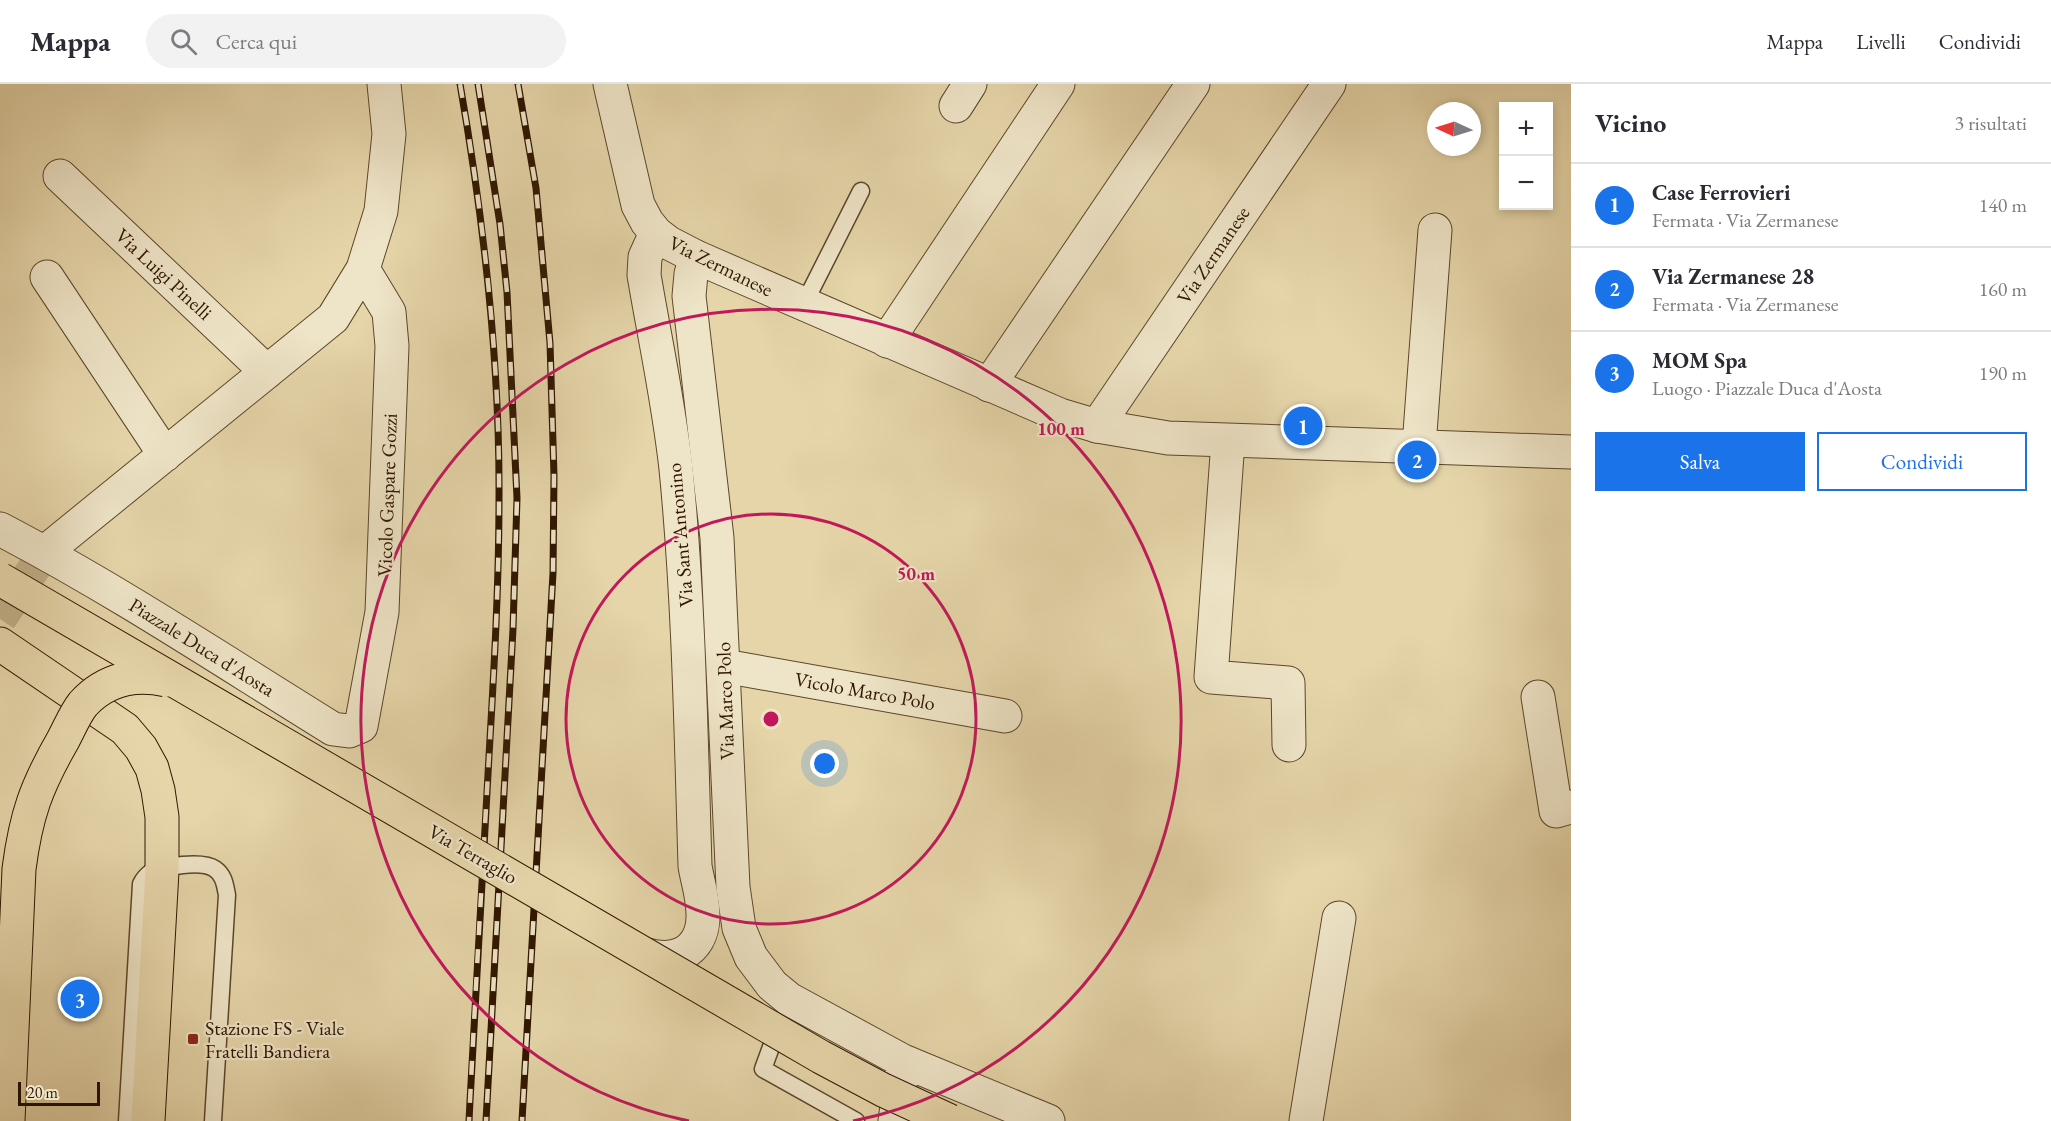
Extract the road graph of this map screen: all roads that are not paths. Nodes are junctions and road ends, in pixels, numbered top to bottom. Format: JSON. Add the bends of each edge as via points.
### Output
{"nodes":[{"id":1,"x":384,"y":84,"type":"edge"},
{"id":2,"x":610,"y":84,"type":"edge"},
{"id":3,"x":1058,"y":84,"type":"edge"},
{"id":4,"x":1193,"y":84,"type":"edge"},
{"id":5,"x":1329,"y":84,"type":"edge"},
{"id":6,"x":60,"y":176,"type":"dead end"},
{"id":7,"x":861,"y":191,"type":"dead end"},
{"id":8,"x":1435,"y":230,"type":"dead end"},
{"id":9,"x":656,"y":233,"type":"junction"},
{"id":10,"x":696,"y":257,"type":"junction"},
{"id":11,"x":363,"y":269,"type":"junction"},
{"id":12,"x":47,"y":277,"type":"dead end"},
{"id":13,"x":804,"y":304,"type":"junction"},
{"id":14,"x":886,"y":341,"type":"junction"},
{"id":15,"x":267,"y":372,"type":"junction"},
{"id":16,"x":989,"y":385,"type":"junction"},
{"id":17,"x":1097,"y":426,"type":"junction"},
{"id":18,"x":1228,"y":441,"type":"junction"},
{"id":19,"x":1419,"y":446,"type":"junction"},
{"id":20,"x":1571,"y":452,"type":"edge"},
{"id":21,"x":165,"y":455,"type":"junction"},
{"id":22,"x":0,"y":529,"type":"edge"},
{"id":23,"x":45,"y":552,"type":"junction"},
{"id":24,"x":0,"y":579,"type":"edge"},
{"id":25,"x":0,"y":644,"type":"edge"},
{"id":26,"x":724,"y":666,"type":"junction"},
{"id":27,"x":175,"y":682,"type":"junction"},
{"id":28,"x":1538,"y":697,"type":"dead end"},
{"id":29,"x":1005,"y":716,"type":"dead end"},
{"id":30,"x":362,"y":726,"type":"joint"},
{"id":31,"x":1289,"y":745,"type":"dead end"},
{"id":32,"x":1571,"y":807,"type":"edge"},
{"id":33,"x":162,"y":871,"type":"junction"},
{"id":34,"x":1339,"y":918,"type":"dead end"},
{"id":35,"x":647,"y":955,"type":"junction"},
{"id":36,"x":789,"y":999,"type":"junction"},
{"id":37,"x":903,"y":1061,"type":"junction"},
{"id":38,"x":8,"y":1121,"type":"edge"},
{"id":39,"x":127,"y":1121,"type":"edge"},
{"id":40,"x":148,"y":1121,"type":"edge"},
{"id":41,"x":213,"y":1121,"type":"edge"},
{"id":42,"x":856,"y":1121,"type":"edge"},
{"id":43,"x":896,"y":1121,"type":"edge"},
{"id":44,"x":950,"y":1121,"type":"edge"},
{"id":45,"x":1048,"y":1121,"type":"edge"},
{"id":46,"x":1306,"y":1121,"type":"edge"}],
"edges":[{"from":1,"to":11,"type":"street","via":[[389,134],[381,211]]},
{"from":2,"to":9,"type":"street","via":[[638,205]]},
{"from":3,"to":14,"type":"street"},
{"from":4,"to":16,"type":"street"},
{"from":5,"to":17,"type":"street","name":"Via Zermanese"},
{"from":6,"to":15,"type":"street","name":"Via Luigi Pinelli"},
{"from":7,"to":13,"type":"lane"},
{"from":8,"to":19,"type":"street"},
{"from":9,"to":10,"type":"street","name":"Via Zermanese"},
{"from":9,"to":35,"type":"street","name":"Via Sant'Antonino","via":[[645,257],[644,275],[671,437],[686,582],[695,866],[703,918],[701,933],[686,952],[666,957]]},
{"from":10,"to":13,"type":"street","name":"Via Zermanese"},
{"from":10,"to":26,"type":"street","name":"Via Marco Polo","via":[[689,296],[717,538]]},
{"from":11,"to":15,"type":"street","via":[[333,318]]},
{"from":11,"to":30,"type":"street","name":"Vicolo Gaspare Gozzi","via":[[389,312],[392,346],[382,612]]},
{"from":12,"to":21,"type":"street"},
{"from":13,"to":14,"type":"street","name":"Via Zermanese"},
{"from":14,"to":16,"type":"street","name":"Via Zermanese"},
{"from":15,"to":21,"type":"street"},
{"from":16,"to":17,"type":"street","name":"Via Zermanese"},
{"from":17,"to":18,"type":"street","name":"Via Zermanese","via":[[1168,438]]},
{"from":18,"to":19,"type":"street","name":"Via Zermanese"},
{"from":18,"to":31,"type":"street","via":[[1211,677],[1288,683]]},
{"from":19,"to":20,"type":"street","name":"Via Zermanese"},
{"from":21,"to":23,"type":"street"},
{"from":22,"to":23,"type":"street","name":"Piazzale Duca d'Aosta"},
{"from":23,"to":30,"type":"street","name":"Piazzale Duca d'Aosta","via":[[333,729],[349,731]]},
{"from":24,"to":27,"type":"main road","name":"Via Terraglio","bridge":true},
{"from":25,"to":33,"type":"main road","via":[[125,729],[141,748],[158,790]]},
{"from":26,"to":29,"type":"street","name":"Vicolo Marco Polo"},
{"from":26,"to":36,"type":"street","name":"Via Marco Polo","via":[[735,909],[751,957],[772,985]]},
{"from":27,"to":35,"type":"main road","name":"Via Terraglio","bridge":true},
{"from":27,"to":38,"type":"main road","bridge":true,"via":[[149,676],[125,678],[102,688],[83,705],[33,797],[19,869]]},
{"from":28,"to":32,"type":"street","via":[[1556,811]]},
{"from":33,"to":39,"type":"lane","via":[[150,874],[141,885]]},
{"from":33,"to":40,"type":"main road"},
{"from":33,"to":41,"type":"lane","via":[[189,864],[215,869],[224,881],[227,895]]},
{"from":34,"to":46,"type":"street"},
{"from":35,"to":44,"type":"main road","name":"Via Terraglio","bridge":true,"via":[[820,1057]]},
{"from":36,"to":37,"type":"street","name":"Via Marco Polo"},
{"from":36,"to":42,"type":"lane","via":[[763,1069]]},
{"from":37,"to":43,"type":"street"},
{"from":37,"to":45,"type":"street"}]}
